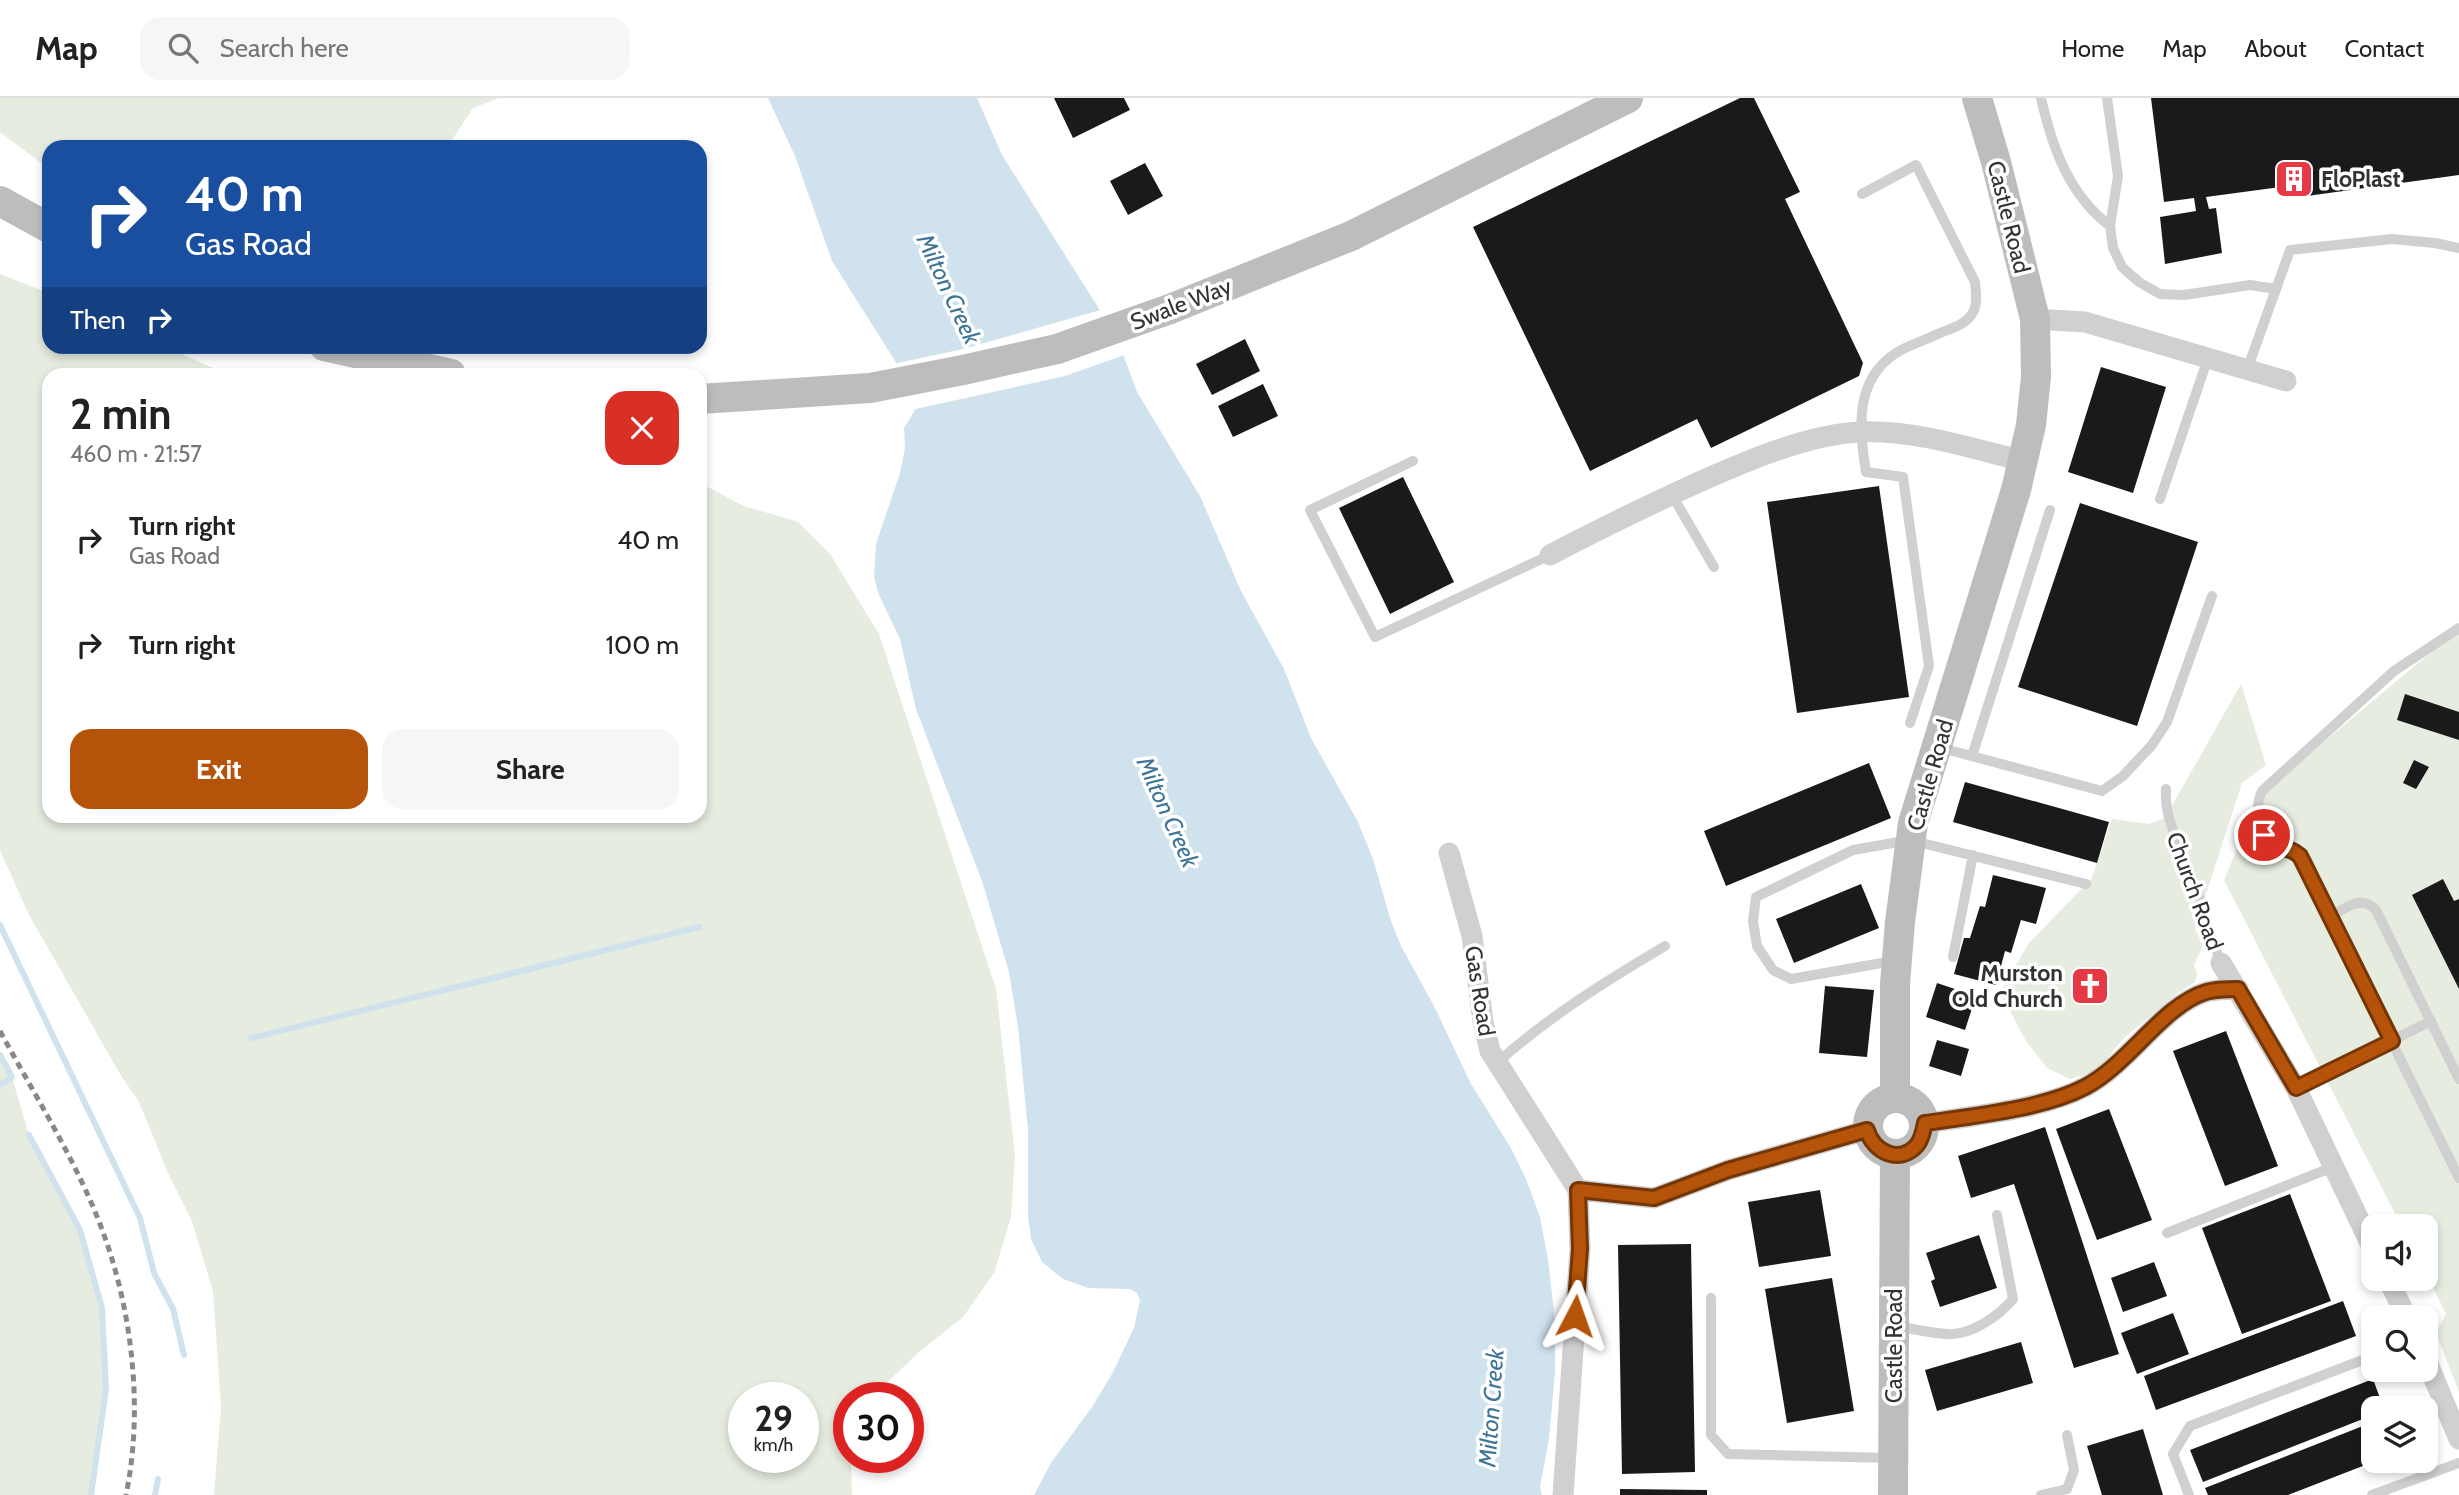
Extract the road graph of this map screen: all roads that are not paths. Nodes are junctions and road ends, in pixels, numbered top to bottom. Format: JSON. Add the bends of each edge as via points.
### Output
{"nodes":[{"id":1,"x":1628,"y":98,"type":"edge"},
{"id":2,"x":1977,"y":98,"type":"edge"},
{"id":3,"x":2040,"y":98,"type":"edge"},
{"id":4,"x":2106,"y":98,"type":"edge"},
{"id":5,"x":1862,"y":194,"type":"dead end"},
{"id":6,"x":0,"y":201,"type":"edge"},
{"id":7,"x":42,"y":224,"type":"edge"},
{"id":8,"x":2110,"y":226,"type":"junction"},
{"id":9,"x":2459,"y":248,"type":"edge"},
{"id":10,"x":2276,"y":289,"type":"junction"},
{"id":11,"x":2035,"y":319,"type":"junction"},
{"id":12,"x":360,"y":354,"type":"edge"},
{"id":13,"x":2208,"y":358,"type":"junction"},
{"id":14,"x":424,"y":368,"type":"edge"},
{"id":15,"x":2247,"y":370,"type":"junction"},
{"id":16,"x":2286,"y":382,"type":"dead end"},
{"id":17,"x":707,"y":399,"type":"edge"},
{"id":18,"x":1859,"y":432,"type":"junction"},
{"id":19,"x":1413,"y":461,"type":"dead end"},
{"id":20,"x":2023,"y":461,"type":"junction"},
{"id":21,"x":1672,"y":495,"type":"junction"},
{"id":22,"x":2160,"y":499,"type":"dead end"},
{"id":23,"x":2050,"y":510,"type":"dead end"},
{"id":24,"x":1550,"y":555,"type":"joint"},
{"id":25,"x":1714,"y":567,"type":"dead end"},
{"id":26,"x":2212,"y":596,"type":"dead end"},
{"id":27,"x":2459,"y":628,"type":"edge"},
{"id":28,"x":1910,"y":723,"type":"dead end"},
{"id":29,"x":1937,"y":747,"type":"junction"},
{"id":30,"x":1972,"y":756,"type":"junction"},
{"id":31,"x":2166,"y":789,"type":"dead end"},
{"id":32,"x":1910,"y":840,"type":"junction"},
{"id":33,"x":1449,"y":853,"type":"dead end"},
{"id":34,"x":1973,"y":855,"type":"junction"},
{"id":35,"x":2086,"y":884,"type":"dead end"},
{"id":36,"x":2330,"y":917,"type":"junction"},
{"id":37,"x":1665,"y":946,"type":"dead end"},
{"id":38,"x":1953,"y":957,"type":"dead end"},
{"id":39,"x":1897,"y":960,"type":"junction"},
{"id":40,"x":2221,"y":963,"type":"joint"},
{"id":41,"x":2238,"y":989,"type":"junction"},
{"id":42,"x":2431,"y":1021,"type":"junction"},
{"id":43,"x":2392,"y":1041,"type":"junction"},
{"id":44,"x":1497,"y":1063,"type":"junction"},
{"id":45,"x":2459,"y":1079,"type":"edge"},
{"id":46,"x":2296,"y":1088,"type":"junction"},
{"id":47,"x":1895,"y":1098,"type":"junction"},
{"id":48,"x":1925,"y":1123,"type":"junction"},
{"id":49,"x":1867,"y":1130,"type":"junction"},
{"id":50,"x":1895,"y":1155,"type":"junction"},
{"id":51,"x":2456,"y":1163,"type":"edge"},
{"id":52,"x":2333,"y":1167,"type":"junction"},
{"id":53,"x":2459,"y":1178,"type":"edge"},
{"id":54,"x":1578,"y":1190,"type":"junction"},
{"id":55,"x":1997,"y":1215,"type":"dead end"},
{"id":56,"x":2361,"y":1224,"type":"edge"},
{"id":57,"x":2167,"y":1233,"type":"dead end"},
{"id":58,"x":1712,"y":1298,"type":"dead end"},
{"id":59,"x":1895,"y":1326,"type":"junction"},
{"id":60,"x":2361,"y":1361,"type":"edge"},
{"id":61,"x":2435,"y":1382,"type":"edge"},
{"id":62,"x":2067,"y":1435,"type":"dead end"},
{"id":63,"x":2459,"y":1439,"type":"edge"},
{"id":64,"x":1893,"y":1458,"type":"junction"},
{"id":65,"x":2459,"y":1463,"type":"edge"},
{"id":66,"x":1563,"y":1495,"type":"edge"},
{"id":67,"x":1893,"y":1495,"type":"edge"},
{"id":68,"x":2041,"y":1495,"type":"edge"},
{"id":69,"x":2189,"y":1495,"type":"edge"},
{"id":70,"x":2372,"y":1495,"type":"edge"}],
"edges":[{"from":1,"to":17,"type":"main road","name":"Swale Way","via":[[1351,236],[1057,349],[870,388]]},
{"from":2,"to":11,"type":"main road","name":"Castle Road"},
{"from":3,"to":8,"type":"lane","via":[[2062,165],[2091,212]]},
{"from":4,"to":8,"type":"lane","via":[[2118,176]]},
{"from":5,"to":18,"type":"lane","via":[[1916,165],[1975,282],[1976,299],[1965,323],[1894,354],[1873,376],[1864,397]]},
{"from":6,"to":7,"type":"main road"},
{"from":8,"to":10,"type":"lane","via":[[2122,267],[2160,294],[2250,285]]},
{"from":9,"to":10,"type":"lane","via":[[2392,239],[2290,250]]},
{"from":10,"to":15,"type":"lane"},
{"from":11,"to":13,"type":"street","via":[[2085,322]]},
{"from":11,"to":20,"type":"main road","name":"Castle Road","via":[[2036,377]]},
{"from":12,"to":14,"type":"main road"},
{"from":13,"to":15,"type":"street"},
{"from":13,"to":22,"type":"lane"},
{"from":15,"to":16,"type":"street"},
{"from":18,"to":20,"type":"street","via":[[1912,435]]},
{"from":18,"to":21,"type":"street","via":[[1795,443]]},
{"from":18,"to":28,"type":"lane","via":[[1866,472],[1903,477],[1929,666]]},
{"from":19,"to":24,"type":"lane","via":[[1310,510],[1375,637]]},
{"from":20,"to":29,"type":"main road","name":"Castle Road"},
{"from":21,"to":24,"type":"street"},
{"from":21,"to":25,"type":"lane"},
{"from":23,"to":30,"type":"lane"},
{"from":26,"to":30,"type":"lane","via":[[2167,722],[2123,776],[2102,791]]},
{"from":27,"to":36,"type":"lane","via":[[2394,671],[2260,795],[2258,817],[2269,853],[2286,848],[2300,856]]},
{"from":29,"to":30,"type":"lane"},
{"from":29,"to":32,"type":"main road","name":"Castle Road"},
{"from":31,"to":40,"type":"lane","name":"Church Road","via":[[2165,806],[2173,832]]},
{"from":32,"to":34,"type":"lane"},
{"from":32,"to":39,"type":"main road","name":"Castle Road"},
{"from":32,"to":39,"type":"lane","via":[[1853,850],[1756,897],[1753,921],[1757,946],[1773,970],[1791,979]]},
{"from":33,"to":44,"type":"street","name":"Gas Road","via":[[1472,936],[1483,1022]]},
{"from":34,"to":35,"type":"lane"},
{"from":34,"to":38,"type":"lane"},
{"from":36,"to":42,"type":"lane","via":[[2356,902],[2371,904]]},
{"from":36,"to":43,"type":"lane"},
{"from":37,"to":44,"type":"lane","via":[[1594,988]]},
{"from":39,"to":47,"type":"main road","name":"Castle Road"},
{"from":40,"to":41,"type":"street","name":"Church Road"},
{"from":41,"to":46,"type":"street","name":"Church Road"},
{"from":41,"to":48,"type":"street","via":[[2207,991],[2184,1003],[2112,1069],[2062,1098]]},
{"from":42,"to":43,"type":"lane"},
{"from":42,"to":45,"type":"lane"},
{"from":43,"to":46,"type":"lane"},
{"from":43,"to":51,"type":"lane"},
{"from":44,"to":54,"type":"street","name":"Gas Road"},
{"from":46,"to":52,"type":"street","name":"Church Road"},
{"from":47,"to":48,"type":"main road","via":[[1913,1104]]},
{"from":47,"to":49,"type":"main road","via":[[1871,1112]]},
{"from":48,"to":50,"type":"main road","via":[[1917,1144]]},
{"from":49,"to":50,"type":"main road","via":[[1880,1150]]},
{"from":49,"to":54,"type":"street","via":[[1728,1170],[1654,1198]]},
{"from":50,"to":59,"type":"main road","name":"Castle Road"},
{"from":51,"to":53,"type":"lane"},
{"from":52,"to":56,"type":"street","name":"Church Road"},
{"from":52,"to":57,"type":"lane"},
{"from":54,"to":66,"type":"street","via":[[1580,1249]]},
{"from":55,"to":59,"type":"lane","via":[[2013,1298],[2001,1313],[1950,1335]]},
{"from":58,"to":64,"type":"lane","via":[[1712,1435],[1728,1454]]},
{"from":59,"to":64,"type":"main road","name":"Castle Road"},
{"from":60,"to":69,"type":"lane","via":[[2189,1426],[2173,1454]]},
{"from":61,"to":63,"type":"street"},
{"from":62,"to":68,"type":"lane","via":[[2074,1470],[2067,1489]]},
{"from":64,"to":67,"type":"main road","name":"Castle Road"},
{"from":65,"to":70,"type":"lane"}]}
